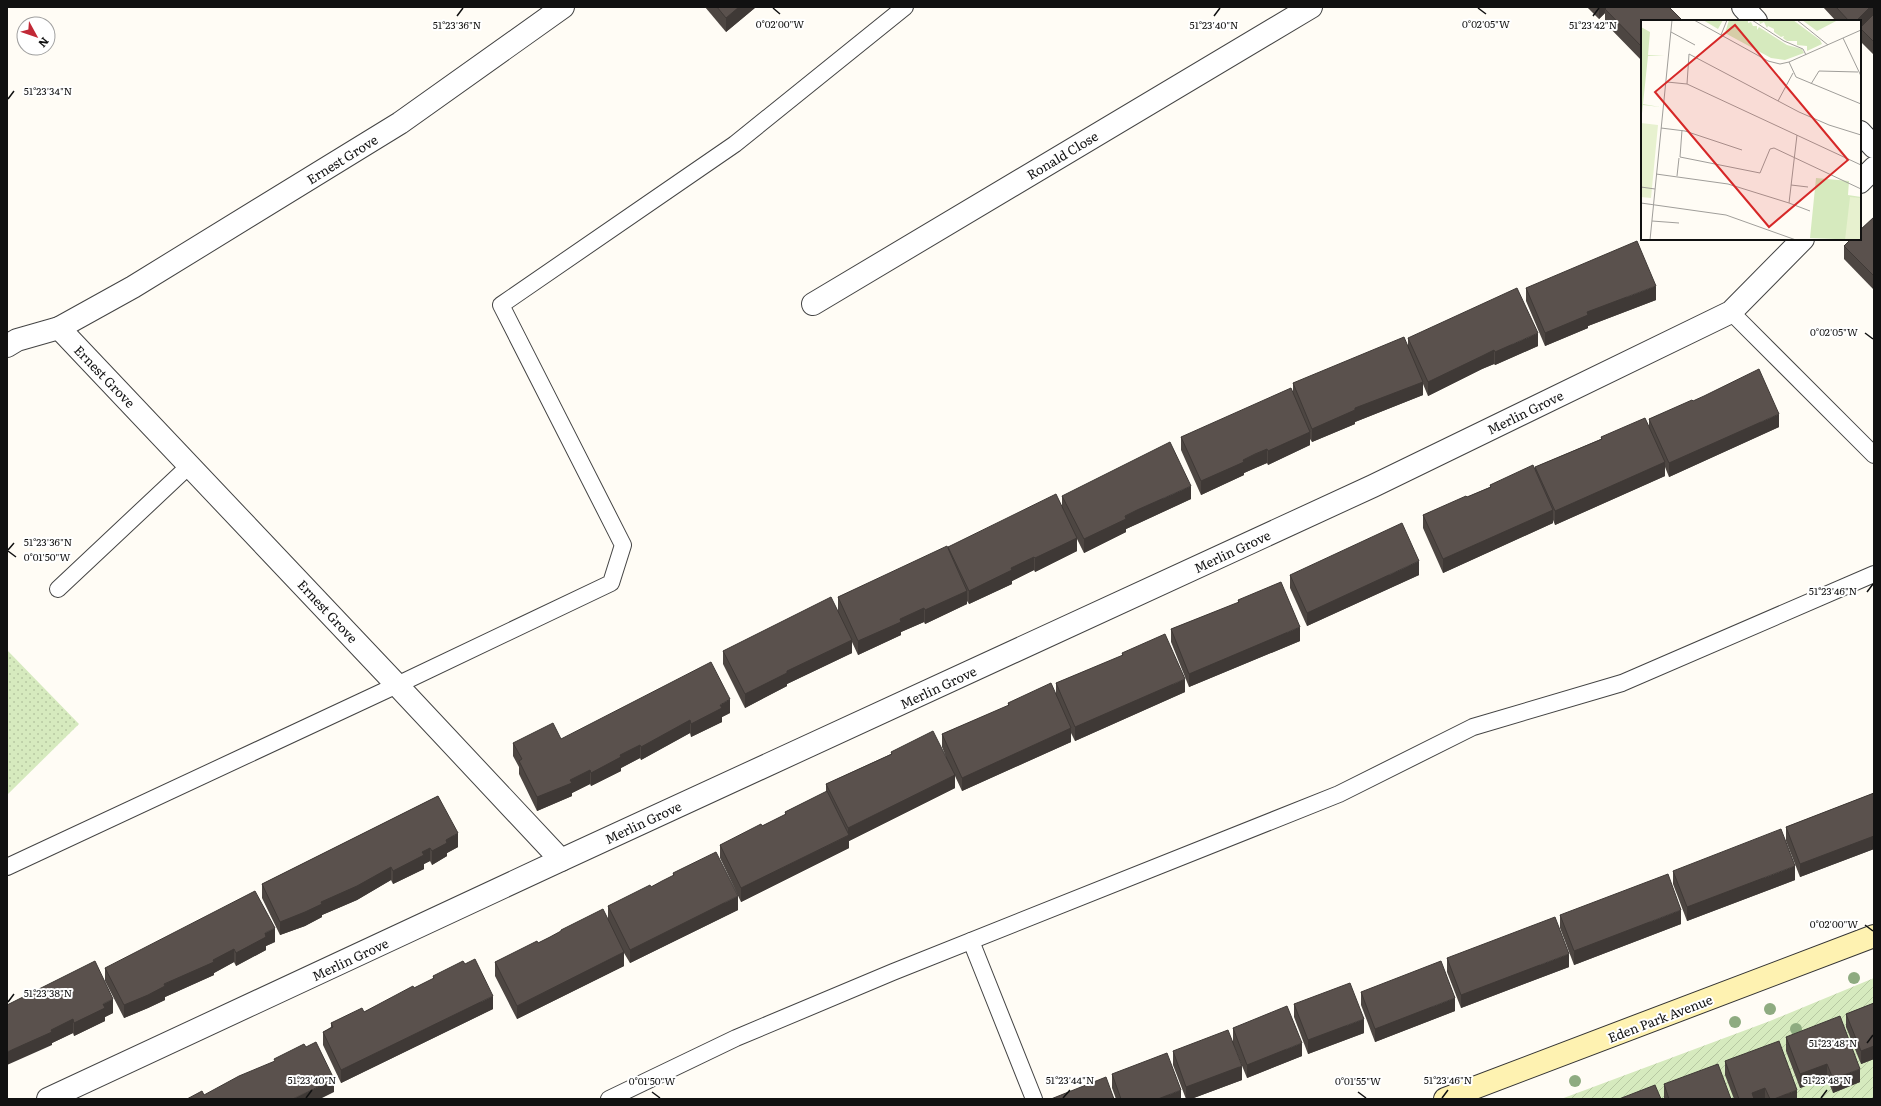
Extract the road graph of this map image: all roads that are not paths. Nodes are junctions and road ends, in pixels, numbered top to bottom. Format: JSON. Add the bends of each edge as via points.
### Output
{"nodes":[{"id":1,"x":563,"y":7,"type":"edge"},
{"id":2,"x":905,"y":7,"type":"edge"},
{"id":3,"x":1311,"y":7,"type":"edge"},
{"id":4,"x":1743,"y":7,"type":"edge"},
{"id":5,"x":1755,"y":20,"type":"edge"},
{"id":6,"x":1861,"y":133,"type":"edge"},
{"id":7,"x":1874,"y":147,"type":"edge"},
{"id":8,"x":1874,"y":168,"type":"edge"},
{"id":9,"x":1861,"y":181,"type":"edge"},
{"id":10,"x":1802,"y":240,"type":"edge"},
{"id":11,"x":813,"y":304,"type":"dead end"},
{"id":12,"x":1731,"y":312,"type":"junction"},
{"id":13,"x":59,"y":328,"type":"junction"},
{"id":14,"x":7,"y":346,"type":"edge"},
{"id":15,"x":1874,"y":455,"type":"edge"},
{"id":16,"x":190,"y":465,"type":"junction"},
{"id":17,"x":1874,"y":574,"type":"edge"},
{"id":18,"x":58,"y":589,"type":"dead end"},
{"id":19,"x":397,"y":685,"type":"junction"},
{"id":20,"x":561,"y":860,"type":"junction"},
{"id":21,"x":7,"y":867,"type":"edge"},
{"id":22,"x":1874,"y":936,"type":"edge"},
{"id":23,"x":971,"y":941,"type":"junction"},
{"id":24,"x":48,"y":1099,"type":"edge"},
{"id":25,"x":609,"y":1099,"type":"edge"},
{"id":26,"x":1034,"y":1099,"type":"edge"},
{"id":27,"x":1445,"y":1099,"type":"edge"}],
"edges":[{"from":1,"to":13,"type":"street","name":"Ernest Grove","via":[[400,123],[134,287]]},
{"from":2,"to":19,"type":"lane","via":[[735,144],[501,305],[623,546],[610,583]]},
{"from":3,"to":11,"type":"street","name":"Ronald Close"},
{"from":4,"to":5,"type":"street"},
{"from":6,"to":7,"type":"street"},
{"from":8,"to":9,"type":"street"},
{"from":10,"to":12,"type":"street","name":"Merlin Grove"},
{"from":12,"to":15,"type":"lane"},
{"from":12,"to":20,"type":"street","name":"Merlin Grove","via":[[1373,486]]},
{"from":13,"to":14,"type":"street","via":[[17,340]]},
{"from":13,"to":16,"type":"street","name":"Ernest Grove"},
{"from":16,"to":18,"type":"lane"},
{"from":16,"to":19,"type":"street","name":"Ernest Grove"},
{"from":17,"to":23,"type":"lane","via":[[1622,683],[1474,727],[1339,794]]},
{"from":19,"to":20,"type":"street","name":"Ernest Grove"},
{"from":19,"to":21,"type":"lane"},
{"from":20,"to":24,"type":"street","name":"Merlin Grove"},
{"from":22,"to":27,"type":"street","name":"Eden Park Avenue"},
{"from":23,"to":25,"type":"lane","via":[[736,1038]]},
{"from":23,"to":26,"type":"lane"}]}
